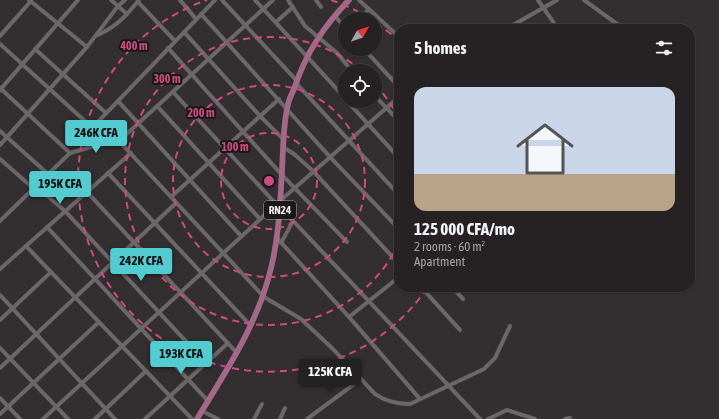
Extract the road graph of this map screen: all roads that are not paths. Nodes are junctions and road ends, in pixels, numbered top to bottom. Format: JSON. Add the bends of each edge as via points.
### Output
{"nodes":[{"id":1,"x":31,"y":0,"type":"edge"},
{"id":2,"x":78,"y":0,"type":"edge"},
{"id":3,"x":111,"y":0,"type":"edge"},
{"id":4,"x":125,"y":0,"type":"edge"},
{"id":5,"x":180,"y":0,"type":"edge"},
{"id":6,"x":215,"y":0,"type":"edge"},
{"id":7,"x":222,"y":0,"type":"edge"},
{"id":8,"x":255,"y":0,"type":"edge"},
{"id":9,"x":273,"y":0,"type":"edge"},
{"id":10,"x":288,"y":0,"type":"edge"},
{"id":11,"x":316,"y":0,"type":"edge"},
{"id":12,"x":349,"y":0,"type":"edge"},
{"id":13,"x":359,"y":0,"type":"edge"},
{"id":14,"x":538,"y":0,"type":"edge"},
{"id":15,"x":557,"y":0,"type":"edge"},
{"id":16,"x":584,"y":0,"type":"edge"},
{"id":17,"x":138,"y":1,"type":"edge"},
{"id":18,"x":118,"y":6,"type":"junction"},
{"id":19,"x":321,"y":7,"type":"dead end"},
{"id":20,"x":293,"y":8,"type":"junction"},
{"id":21,"x":543,"y":8,"type":"junction"},
{"id":22,"x":264,"y":9,"type":"junction"},
{"id":23,"x":369,"y":10,"type":"joint"},
{"id":24,"x":127,"y":14,"type":"junction"},
{"id":25,"x":201,"y":14,"type":"junction"},
{"id":26,"x":335,"y":16,"type":"junction"},
{"id":27,"x":196,"y":19,"type":"junction"},
{"id":28,"x":338,"y":20,"type":"edge"},
{"id":29,"x":276,"y":22,"type":"junction"},
{"id":30,"x":58,"y":23,"type":"junction"},
{"id":31,"x":515,"y":24,"type":"edge"},
{"id":32,"x":554,"y":24,"type":"edge"},
{"id":33,"x":617,"y":24,"type":"edge"},
{"id":34,"x":246,"y":25,"type":"junction"},
{"id":35,"x":184,"y":32,"type":"junction"},
{"id":36,"x":394,"y":33,"type":"edge"},
{"id":37,"x":96,"y":35,"type":"junction"},
{"id":38,"x":0,"y":36,"type":"edge"},
{"id":39,"x":318,"y":38,"type":"junction"},
{"id":40,"x":175,"y":41,"type":"junction"},
{"id":41,"x":227,"y":42,"type":"junction"},
{"id":42,"x":0,"y":44,"type":"edge"},
{"id":43,"x":87,"y":47,"type":"junction"},
{"id":44,"x":168,"y":48,"type":"junction"},
{"id":45,"x":35,"y":49,"type":"junction"},
{"id":46,"x":307,"y":56,"type":"junction"},
{"id":47,"x":370,"y":56,"type":"edge"},
{"id":48,"x":209,"y":60,"type":"junction"},
{"id":49,"x":22,"y":64,"type":"junction"},
{"id":50,"x":346,"y":64,"type":"edge"},
{"id":51,"x":63,"y":74,"type":"junction"},
{"id":52,"x":192,"y":75,"type":"junction"},
{"id":53,"x":296,"y":82,"type":"junction"},
{"id":54,"x":394,"y":82,"type":"edge"},
{"id":55,"x":0,"y":89,"type":"edge"},
{"id":56,"x":50,"y":89,"type":"junction"},
{"id":57,"x":338,"y":90,"type":"edge"},
{"id":58,"x":173,"y":92,"type":"junction"},
{"id":59,"x":279,"y":99,"type":"junction"},
{"id":60,"x":118,"y":101,"type":"junction"},
{"id":61,"x":394,"y":101,"type":"edge"},
{"id":62,"x":382,"y":104,"type":"edge"},
{"id":63,"x":157,"y":106,"type":"junction"},
{"id":64,"x":287,"y":108,"type":"junction"},
{"id":65,"x":354,"y":108,"type":"edge"},
{"id":66,"x":386,"y":108,"type":"junction"},
{"id":67,"x":106,"y":113,"type":"junction"},
{"id":68,"x":28,"y":114,"type":"junction"},
{"id":69,"x":260,"y":116,"type":"junction"},
{"id":70,"x":394,"y":117,"type":"edge"},
{"id":71,"x":138,"y":124,"type":"junction"},
{"id":72,"x":368,"y":124,"type":"junction"},
{"id":73,"x":92,"y":128,"type":"junction"},
{"id":74,"x":0,"y":131,"type":"edge"},
{"id":75,"x":243,"y":132,"type":"junction"},
{"id":76,"x":7,"y":137,"type":"junction"},
{"id":77,"x":284,"y":140,"type":"junction"},
{"id":78,"x":119,"y":141,"type":"junction"},
{"id":79,"x":349,"y":141,"type":"junction"},
{"id":80,"x":108,"y":142,"type":"junction"},
{"id":81,"x":0,"y":145,"type":"edge"},
{"id":82,"x":283,"y":147,"type":"junction"},
{"id":83,"x":225,"y":148,"type":"junction"},
{"id":84,"x":70,"y":152,"type":"junction"},
{"id":85,"x":131,"y":153,"type":"junction"},
{"id":86,"x":394,"y":153,"type":"edge"},
{"id":87,"x":330,"y":157,"type":"junction"},
{"id":88,"x":0,"y":159,"type":"edge"},
{"id":89,"x":209,"y":163,"type":"junction"},
{"id":90,"x":313,"y":171,"type":"junction"},
{"id":91,"x":108,"y":173,"type":"junction"},
{"id":92,"x":48,"y":174,"type":"junction"},
{"id":93,"x":282,"y":175,"type":"junction"},
{"id":94,"x":190,"y":180,"type":"junction"},
{"id":95,"x":34,"y":187,"type":"junction"},
{"id":96,"x":295,"y":187,"type":"junction"},
{"id":97,"x":394,"y":190,"type":"edge"},
{"id":98,"x":87,"y":192,"type":"junction"},
{"id":99,"x":171,"y":197,"type":"junction"},
{"id":100,"x":176,"y":203,"type":"junction"},
{"id":101,"x":279,"y":204,"type":"junction"},
{"id":102,"x":66,"y":211,"type":"junction"},
{"id":103,"x":260,"y":219,"type":"junction"},
{"id":104,"x":0,"y":221,"type":"edge"},
{"id":105,"x":293,"y":221,"type":"junction"},
{"id":106,"x":154,"y":223,"type":"junction"},
{"id":107,"x":394,"y":225,"type":"edge"},
{"id":108,"x":48,"y":227,"type":"junction"},
{"id":109,"x":241,"y":236,"type":"junction"},
{"id":110,"x":279,"y":240,"type":"junction"},
{"id":111,"x":134,"y":242,"type":"junction"},
{"id":112,"x":347,"y":242,"type":"dead end"},
{"id":113,"x":26,"y":246,"type":"junction"},
{"id":114,"x":223,"y":253,"type":"junction"},
{"id":115,"x":394,"y":259,"type":"edge"},
{"id":116,"x":113,"y":262,"type":"junction"},
{"id":117,"x":0,"y":269,"type":"edge"},
{"id":118,"x":52,"y":272,"type":"junction"},
{"id":119,"x":201,"y":273,"type":"junction"},
{"id":120,"x":95,"y":279,"type":"junction"},
{"id":121,"x":394,"y":281,"type":"edge"},
{"id":122,"x":180,"y":292,"type":"junction"},
{"id":123,"x":425,"y":292,"type":"edge"},
{"id":124,"x":457,"y":292,"type":"edge"},
{"id":125,"x":0,"y":296,"type":"edge"},
{"id":126,"x":75,"y":297,"type":"junction"},
{"id":127,"x":264,"y":297,"type":"junction"},
{"id":128,"x":463,"y":299,"type":"dead end"},
{"id":129,"x":368,"y":301,"type":"junction"},
{"id":130,"x":12,"y":309,"type":"junction"},
{"id":131,"x":159,"y":312,"type":"junction"},
{"id":132,"x":349,"y":317,"type":"junction"},
{"id":133,"x":0,"y":320,"type":"edge"},
{"id":134,"x":99,"y":322,"type":"junction"},
{"id":135,"x":251,"y":326,"type":"junction"},
{"id":136,"x":510,"y":326,"type":"dead end"},
{"id":137,"x":141,"y":329,"type":"junction"},
{"id":138,"x":460,"y":330,"type":"dead end"},
{"id":139,"x":36,"y":334,"type":"junction"},
{"id":140,"x":228,"y":343,"type":"junction"},
{"id":141,"x":122,"y":346,"type":"junction"},
{"id":142,"x":0,"y":348,"type":"edge"},
{"id":143,"x":237,"y":353,"type":"junction"},
{"id":144,"x":10,"y":358,"type":"junction"},
{"id":145,"x":59,"y":359,"type":"junction"},
{"id":146,"x":206,"y":363,"type":"junction"},
{"id":147,"x":0,"y":368,"type":"edge"},
{"id":148,"x":146,"y":371,"type":"junction"},
{"id":149,"x":362,"y":379,"type":"junction"},
{"id":150,"x":188,"y":380,"type":"junction"},
{"id":151,"x":34,"y":383,"type":"junction"},
{"id":152,"x":81,"y":383,"type":"junction"},
{"id":153,"x":448,"y":386,"type":"junction"},
{"id":154,"x":170,"y":396,"type":"junction"},
{"id":155,"x":0,"y":398,"type":"edge"},
{"id":156,"x":420,"y":399,"type":"junction"},
{"id":157,"x":208,"y":401,"type":"junction"},
{"id":158,"x":262,"y":404,"type":"dead end"},
{"id":159,"x":8,"y":406,"type":"junction"},
{"id":160,"x":56,"y":407,"type":"junction"},
{"id":161,"x":285,"y":408,"type":"dead end"},
{"id":162,"x":105,"y":409,"type":"junction"},
{"id":163,"x":202,"y":411,"type":"junction"},
{"id":164,"x":0,"y":414,"type":"edge"},
{"id":165,"x":570,"y":418,"type":"dead end"},
{"id":166,"x":20,"y":419,"type":"edge"},
{"id":167,"x":43,"y":419,"type":"edge"},
{"id":168,"x":68,"y":419,"type":"edge"},
{"id":169,"x":95,"y":419,"type":"edge"},
{"id":170,"x":114,"y":419,"type":"edge"},
{"id":171,"x":145,"y":419,"type":"edge"},
{"id":172,"x":192,"y":419,"type":"edge"},
{"id":173,"x":197,"y":419,"type":"edge"},
{"id":174,"x":218,"y":419,"type":"edge"},
{"id":175,"x":254,"y":419,"type":"edge"},
{"id":176,"x":280,"y":419,"type":"edge"},
{"id":177,"x":307,"y":419,"type":"edge"},
{"id":178,"x":480,"y":419,"type":"edge"},
{"id":179,"x":488,"y":419,"type":"edge"},
{"id":180,"x":535,"y":419,"type":"edge"},
{"id":181,"x":565,"y":419,"type":"edge"}],
"edges":[{"from":1,"to":30,"type":"street"},
{"from":1,"to":38,"type":"street"},
{"from":2,"to":30,"type":"street"},
{"from":3,"to":18,"type":"street"},
{"from":4,"to":18,"type":"street"},
{"from":5,"to":27,"type":"street"},
{"from":6,"to":25,"type":"street"},
{"from":7,"to":34,"type":"street"},
{"from":8,"to":22,"type":"street"},
{"from":9,"to":22,"type":"street"},
{"from":10,"to":20,"type":"street"},
{"from":11,"to":19,"type":"street"},
{"from":12,"to":26,"type":"main road","number":"RN24"},
{"from":13,"to":23,"type":"street"},
{"from":14,"to":21,"type":"street"},
{"from":15,"to":21,"type":"street"},
{"from":16,"to":33,"type":"street"},
{"from":17,"to":24,"type":"street"},
{"from":17,"to":40,"type":"street"},
{"from":18,"to":24,"type":"street"},
{"from":18,"to":37,"type":"street"},
{"from":20,"to":29,"type":"street"},
{"from":20,"to":39,"type":"street","via":[[305,26]]},
{"from":21,"to":31,"type":"street"},
{"from":21,"to":32,"type":"street"},
{"from":22,"to":29,"type":"street"},
{"from":22,"to":34,"type":"street"},
{"from":23,"to":36,"type":"street"},
{"from":24,"to":37,"type":"street","via":[[111,29]]},
{"from":25,"to":27,"type":"street"},
{"from":25,"to":41,"type":"street"},
{"from":26,"to":28,"type":"street"},
{"from":26,"to":39,"type":"main road","number":"RN24"},
{"from":27,"to":35,"type":"street"},
{"from":29,"to":46,"type":"street"},
{"from":30,"to":43,"type":"street"},
{"from":30,"to":45,"type":"street"},
{"from":34,"to":41,"type":"street"},
{"from":34,"to":53,"type":"street"},
{"from":35,"to":40,"type":"street"},
{"from":35,"to":48,"type":"street"},
{"from":37,"to":43,"type":"street"},
{"from":39,"to":46,"type":"main road","number":"RN24"},
{"from":39,"to":50,"type":"street"},
{"from":40,"to":44,"type":"street"},
{"from":41,"to":48,"type":"street"},
{"from":41,"to":59,"type":"street"},
{"from":42,"to":49,"type":"street"},
{"from":43,"to":51,"type":"street"},
{"from":44,"to":52,"type":"street"},
{"from":44,"to":60,"type":"street"},
{"from":45,"to":49,"type":"street"},
{"from":45,"to":51,"type":"street"},
{"from":46,"to":53,"type":"main road","number":"RN24"},
{"from":46,"to":57,"type":"street"},
{"from":47,"to":54,"type":"street"},
{"from":48,"to":52,"type":"street"},
{"from":48,"to":69,"type":"street"},
{"from":49,"to":55,"type":"street"},
{"from":49,"to":56,"type":"street"},
{"from":51,"to":56,"type":"street"},
{"from":51,"to":67,"type":"street"},
{"from":52,"to":58,"type":"street"},
{"from":52,"to":75,"type":"street"},
{"from":53,"to":64,"type":"main road","number":"RN24"},
{"from":53,"to":79,"type":"street"},
{"from":55,"to":68,"type":"street"},
{"from":56,"to":68,"type":"street"},
{"from":56,"to":73,"type":"street"},
{"from":58,"to":63,"type":"street"},
{"from":58,"to":83,"type":"street"},
{"from":59,"to":64,"type":"street"},
{"from":59,"to":69,"type":"street"},
{"from":60,"to":67,"type":"street"},
{"from":60,"to":71,"type":"street"},
{"from":61,"to":66,"type":"street"},
{"from":62,"to":66,"type":"street"},
{"from":63,"to":71,"type":"street"},
{"from":63,"to":89,"type":"street"},
{"from":64,"to":77,"type":"main road","number":"RN24"},
{"from":64,"to":87,"type":"street"},
{"from":65,"to":72,"type":"street"},
{"from":66,"to":70,"type":"street"},
{"from":66,"to":72,"type":"street"},
{"from":67,"to":73,"type":"street"},
{"from":68,"to":76,"type":"street"},
{"from":68,"to":84,"type":"street"},
{"from":69,"to":75,"type":"street"},
{"from":69,"to":77,"type":"street"},
{"from":71,"to":78,"type":"street"},
{"from":71,"to":94,"type":"street"},
{"from":72,"to":79,"type":"street"},
{"from":72,"to":86,"type":"street"},
{"from":73,"to":80,"type":"street"},
{"from":74,"to":76,"type":"street"},
{"from":75,"to":83,"type":"street"},
{"from":75,"to":93,"type":"street"},
{"from":76,"to":81,"type":"street"},
{"from":76,"to":92,"type":"street"},
{"from":77,"to":82,"type":"main road","number":"RN24"},
{"from":78,"to":80,"type":"street"},
{"from":78,"to":85,"type":"street"},
{"from":79,"to":87,"type":"street"},
{"from":79,"to":97,"type":"street"},
{"from":80,"to":84,"type":"street"},
{"from":82,"to":90,"type":"street"},
{"from":82,"to":93,"type":"main road","number":"RN24"},
{"from":83,"to":89,"type":"street"},
{"from":83,"to":101,"type":"street"},
{"from":84,"to":92,"type":"street"},
{"from":85,"to":91,"type":"street"},
{"from":85,"to":99,"type":"street"},
{"from":87,"to":90,"type":"street"},
{"from":87,"to":107,"type":"street"},
{"from":88,"to":95,"type":"street"},
{"from":89,"to":94,"type":"street"},
{"from":89,"to":103,"type":"street"},
{"from":90,"to":96,"type":"street"},
{"from":90,"to":115,"type":"street"},
{"from":91,"to":98,"type":"street"},
{"from":91,"to":106,"type":"street"},
{"from":92,"to":95,"type":"street"},
{"from":93,"to":96,"type":"street"},
{"from":93,"to":101,"type":"main road","number":"RN24"},
{"from":94,"to":99,"type":"street"},
{"from":94,"to":109,"type":"street"},
{"from":95,"to":102,"type":"street"},
{"from":95,"to":104,"type":"street"},
{"from":96,"to":101,"type":"street"},
{"from":96,"to":112,"type":"street"},
{"from":98,"to":102,"type":"street"},
{"from":98,"to":111,"type":"street"},
{"from":99,"to":100,"type":"street"},
{"from":100,"to":106,"type":"street"},
{"from":100,"to":114,"type":"street"},
{"from":101,"to":103,"type":"street"},
{"from":101,"to":105,"type":"street"},
{"from":101,"to":110,"type":"main road","number":"RN24"},
{"from":102,"to":108,"type":"street"},
{"from":102,"to":116,"type":"street"},
{"from":103,"to":109,"type":"street"},
{"from":105,"to":110,"type":"street"},
{"from":105,"to":129,"type":"street"},
{"from":106,"to":111,"type":"street"},
{"from":106,"to":119,"type":"street"},
{"from":108,"to":113,"type":"street"},
{"from":108,"to":120,"type":"street"},
{"from":109,"to":114,"type":"street"},
{"from":110,"to":127,"type":"main road","number":"RN24"},
{"from":110,"to":132,"type":"street"},
{"from":111,"to":116,"type":"street"},
{"from":111,"to":122,"type":"street"},
{"from":113,"to":117,"type":"street"},
{"from":113,"to":118,"type":"street"},
{"from":114,"to":119,"type":"street"},
{"from":114,"to":127,"type":"street"},
{"from":116,"to":120,"type":"street"},
{"from":116,"to":131,"type":"street"},
{"from":118,"to":126,"type":"street"},
{"from":118,"to":130,"type":"street"},
{"from":119,"to":122,"type":"street"},
{"from":119,"to":135,"type":"street"},
{"from":120,"to":126,"type":"street"},
{"from":120,"to":137,"type":"street"},
{"from":121,"to":129,"type":"street"},
{"from":122,"to":131,"type":"street"},
{"from":122,"to":140,"type":"street"},
{"from":123,"to":138,"type":"street"},
{"from":124,"to":128,"type":"street"},
{"from":125,"to":130,"type":"street"},
{"from":126,"to":134,"type":"street"},
{"from":126,"to":139,"type":"street"},
{"from":127,"to":135,"type":"main road","number":"RN24"},
{"from":127,"to":149,"type":"street","via":[[301,319]]},
{"from":129,"to":132,"type":"street"},
{"from":129,"to":153,"type":"street"},
{"from":130,"to":133,"type":"street"},
{"from":130,"to":139,"type":"street"},
{"from":131,"to":137,"type":"street"},
{"from":131,"to":146,"type":"street"},
{"from":132,"to":156,"type":"street"},
{"from":134,"to":141,"type":"street"},
{"from":134,"to":145,"type":"street"},
{"from":135,"to":143,"type":"main road","number":"RN24"},
{"from":136,"to":153,"type":"street","via":[[494,358],[484,369]]},
{"from":137,"to":141,"type":"street"},
{"from":137,"to":150,"type":"street"},
{"from":139,"to":144,"type":"street"},
{"from":139,"to":145,"type":"street"},
{"from":140,"to":143,"type":"street"},
{"from":140,"to":146,"type":"street"},
{"from":141,"to":148,"type":"street"},
{"from":141,"to":152,"type":"street"},
{"from":142,"to":144,"type":"street"},
{"from":143,"to":157,"type":"main road","number":"RN24"},
{"from":144,"to":147,"type":"street"},
{"from":144,"to":151,"type":"street"},
{"from":145,"to":151,"type":"street"},
{"from":145,"to":152,"type":"street"},
{"from":146,"to":150,"type":"street"},
{"from":148,"to":154,"type":"street"},
{"from":148,"to":162,"type":"street"},
{"from":149,"to":156,"type":"street","via":[[380,398],[400,404],[410,404]]},
{"from":149,"to":177,"type":"street"},
{"from":150,"to":154,"type":"street"},
{"from":150,"to":157,"type":"street"},
{"from":151,"to":159,"type":"street"},
{"from":151,"to":160,"type":"street"},
{"from":152,"to":160,"type":"street"},
{"from":152,"to":162,"type":"street"},
{"from":153,"to":156,"type":"street"},
{"from":153,"to":178,"type":"street"},
{"from":154,"to":171,"type":"street"},
{"from":154,"to":172,"type":"street"},
{"from":155,"to":159,"type":"street"},
{"from":157,"to":163,"type":"main road","number":"RN24"},
{"from":158,"to":175,"type":"street"},
{"from":159,"to":164,"type":"street"},
{"from":159,"to":166,"type":"street"},
{"from":160,"to":167,"type":"street"},
{"from":160,"to":168,"type":"street"},
{"from":161,"to":176,"type":"street"},
{"from":162,"to":169,"type":"street"},
{"from":162,"to":170,"type":"street"},
{"from":163,"to":173,"type":"main road","number":"RN24"},
{"from":163,"to":174,"type":"street"},
{"from":165,"to":181,"type":"street"},
{"from":179,"to":180,"type":"street","via":[[507,410]]}]}
